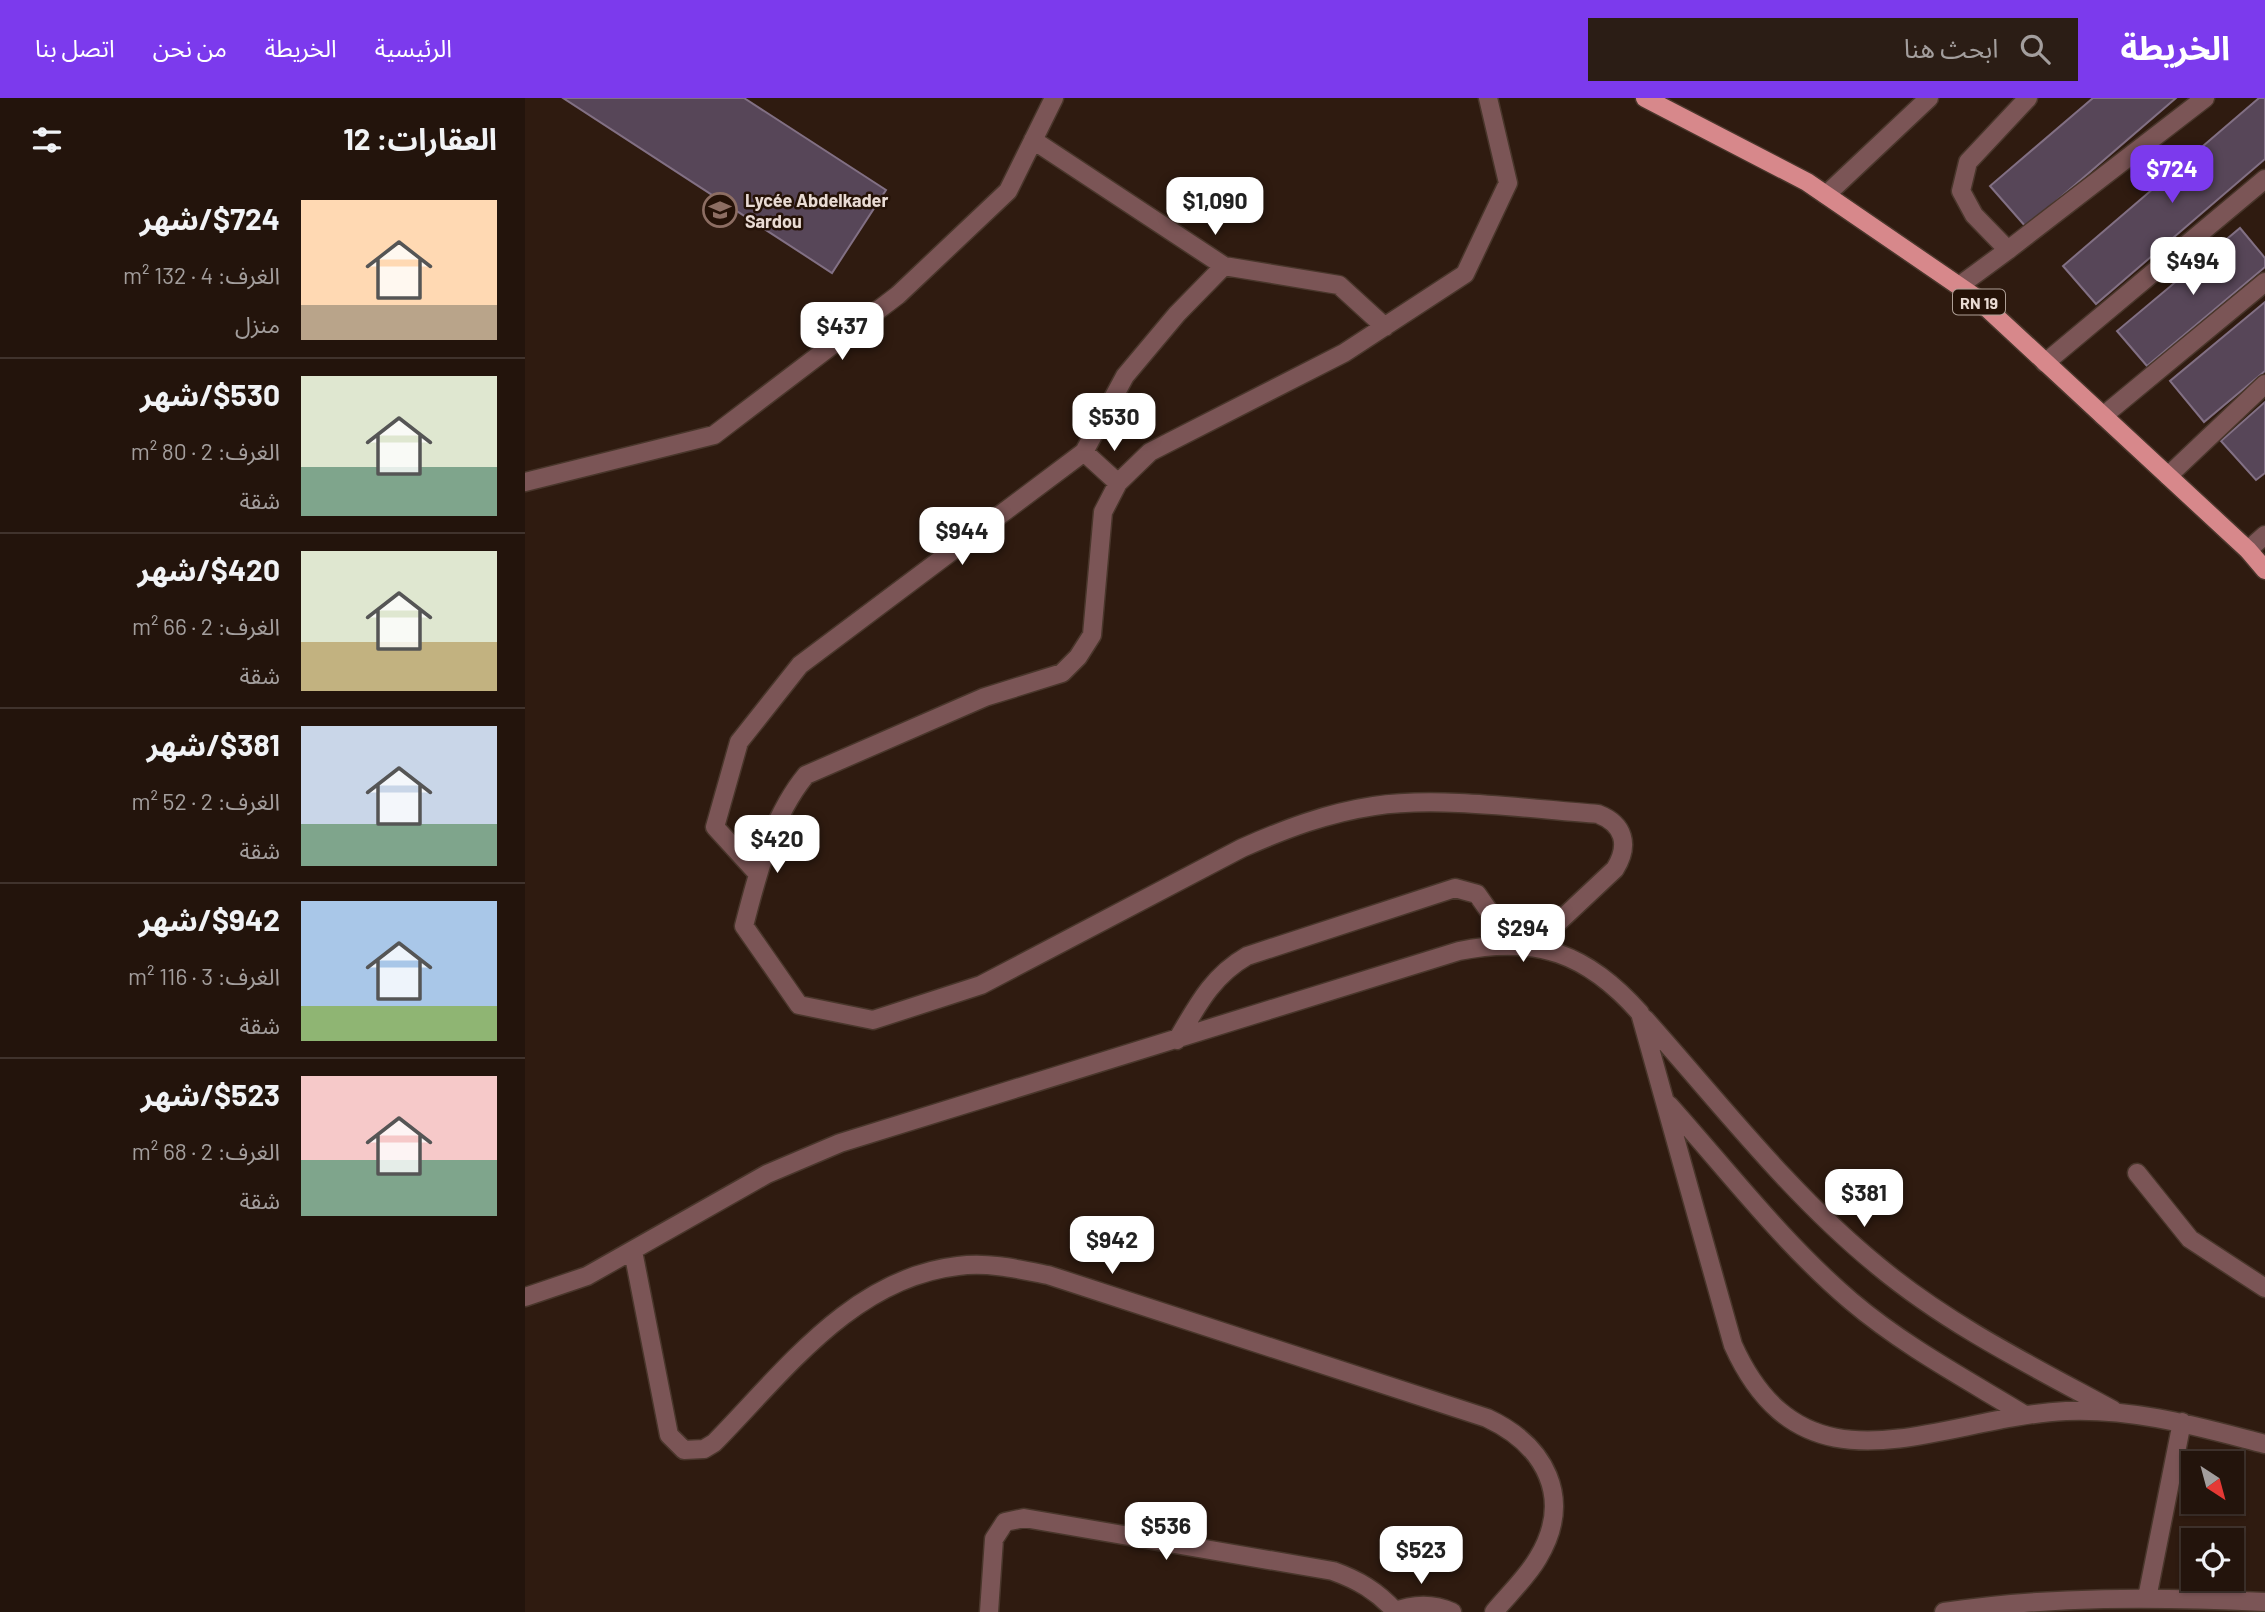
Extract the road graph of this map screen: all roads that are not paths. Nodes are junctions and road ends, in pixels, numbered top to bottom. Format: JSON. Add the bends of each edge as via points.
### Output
{"nodes":[{"id":1,"x":1054,"y":98,"type":"edge"},
{"id":2,"x":1488,"y":98,"type":"edge"},
{"id":3,"x":1645,"y":98,"type":"edge"},
{"id":4,"x":1929,"y":98,"type":"edge"},
{"id":5,"x":2028,"y":98,"type":"edge"},
{"id":6,"x":2205,"y":98,"type":"edge"},
{"id":7,"x":1033,"y":140,"type":"junction"},
{"id":8,"x":2265,"y":179,"type":"edge"},
{"id":9,"x":1826,"y":195,"type":"junction"},
{"id":10,"x":2008,"y":250,"type":"junction"},
{"id":11,"x":1224,"y":266,"type":"junction"},
{"id":12,"x":2265,"y":282,"type":"edge"},
{"id":13,"x":1959,"y":286,"type":"junction"},
{"id":14,"x":1385,"y":327,"type":"junction"},
{"id":15,"x":2045,"y":363,"type":"junction"},
{"id":16,"x":2265,"y":384,"type":"edge"},
{"id":17,"x":2103,"y":416,"type":"junction"},
{"id":18,"x":1084,"y":452,"type":"junction"},
{"id":19,"x":2168,"y":476,"type":"junction"},
{"id":20,"x":525,"y":482,"type":"edge"},
{"id":21,"x":1118,"y":483,"type":"junction"},
{"id":22,"x":2265,"y":536,"type":"edge"},
{"id":23,"x":2248,"y":550,"type":"junction"},
{"id":24,"x":2265,"y":570,"type":"edge"},
{"id":25,"x":757,"y":873,"type":"junction"},
{"id":26,"x":1512,"y":944,"type":"junction"},
{"id":27,"x":1533,"y":946,"type":"junction"},
{"id":28,"x":1640,"y":1013,"type":"junction"},
{"id":29,"x":1177,"y":1040,"type":"junction"},
{"id":30,"x":1667,"y":1102,"type":"junction"},
{"id":31,"x":2137,"y":1172,"type":"dead end"},
{"id":32,"x":633,"y":1251,"type":"junction"},
{"id":33,"x":2265,"y":1289,"type":"edge"},
{"id":34,"x":525,"y":1297,"type":"edge"},
{"id":35,"x":2116,"y":1412,"type":"junction"},
{"id":36,"x":2025,"y":1415,"type":"junction"},
{"id":37,"x":2182,"y":1422,"type":"junction"},
{"id":38,"x":2263,"y":1443,"type":"edge"},
{"id":39,"x":2147,"y":1598,"type":"junction"},
{"id":40,"x":2265,"y":1602,"type":"edge"},
{"id":41,"x":1394,"y":1611,"type":"edge"},
{"id":42,"x":989,"y":1612,"type":"edge"},
{"id":43,"x":1452,"y":1612,"type":"edge"},
{"id":44,"x":1494,"y":1612,"type":"edge"},
{"id":45,"x":1944,"y":1612,"type":"edge"}],
"edges":[{"from":1,"to":7,"type":"street"},
{"from":2,"to":14,"type":"street","via":[[1509,183],[1465,274]]},
{"from":3,"to":9,"type":"main road","number":"RN 19"},
{"from":4,"to":9,"type":"street"},
{"from":5,"to":10,"type":"street","via":[[1968,162],[1961,191],[1974,215]]},
{"from":6,"to":10,"type":"street"},
{"from":7,"to":11,"type":"street"},
{"from":7,"to":20,"type":"street","via":[[1008,191],[898,295],[714,435]]},
{"from":8,"to":15,"type":"street"},
{"from":9,"to":13,"type":"main road","number":"RN 19"},
{"from":10,"to":13,"type":"street"},
{"from":11,"to":14,"type":"street","via":[[1339,285]]},
{"from":11,"to":18,"type":"street","via":[[1125,376]]},
{"from":12,"to":17,"type":"street"},
{"from":13,"to":15,"type":"main road","number":"RN 19"},
{"from":14,"to":21,"type":"street","via":[[1344,353],[1150,452]]},
{"from":15,"to":17,"type":"main road","number":"RN 19"},
{"from":16,"to":19,"type":"street"},
{"from":17,"to":19,"type":"main road","number":"RN 19"},
{"from":18,"to":21,"type":"street"},
{"from":18,"to":25,"type":"street","via":[[800,665],[739,742],[715,827]]},
{"from":19,"to":23,"type":"main road","number":"RN 19"},
{"from":21,"to":25,"type":"street","via":[[1103,512],[1092,635],[1078,657],[1062,673],[985,697],[806,775],[793,790]]},
{"from":22,"to":23,"type":"street"},
{"from":23,"to":24,"type":"main road","number":"RN 19"},
{"from":25,"to":27,"type":"street","via":[[744,926],[799,1005],[873,1020],[981,985],[1242,848],[1330,814],[1423,803],[1598,814],[1611,819],[1624,843],[1615,869]]},
{"from":26,"to":27,"type":"street"},
{"from":26,"to":29,"type":"street","via":[[1459,951]]},
{"from":26,"to":29,"type":"street","via":[[1477,894],[1455,888],[1230,965],[1207,988]]},
{"from":27,"to":28,"type":"street","via":[[1565,954],[1593,969]]},
{"from":28,"to":30,"type":"street"},
{"from":28,"to":35,"type":"street","via":[[1794,1188],[1878,1267],[1973,1333]]},
{"from":29,"to":32,"type":"street","via":[[802,1157]]},
{"from":30,"to":36,"type":"street","via":[[1793,1246],[1852,1302],[1918,1350]]},
{"from":30,"to":36,"type":"street","via":[[1733,1345],[1746,1375],[1769,1403],[1824,1436],[1857,1442]]},
{"from":31,"to":33,"type":"street","via":[[2190,1239]]},
{"from":32,"to":34,"type":"street","via":[[587,1276]]},
{"from":32,"to":44,"type":"street","via":[[669,1435],[684,1450],[704,1449],[714,1443],[837,1318],[874,1292],[915,1275],[959,1266],[1004,1266],[1048,1275],[1487,1418],[1513,1430],[1534,1450],[1549,1475],[1554,1504],[1550,1533],[1538,1559]]},
{"from":35,"to":36,"type":"street"},
{"from":35,"to":37,"type":"street"},
{"from":37,"to":38,"type":"street"},
{"from":37,"to":39,"type":"street"},
{"from":39,"to":40,"type":"street"},
{"from":39,"to":45,"type":"street","via":[[2013,1602]]},
{"from":41,"to":42,"type":"street","via":[[1374,1591],[1333,1572],[1024,1518],[1005,1522],[994,1539]]},
{"from":41,"to":43,"type":"street","via":[[1417,1605]]}]}
